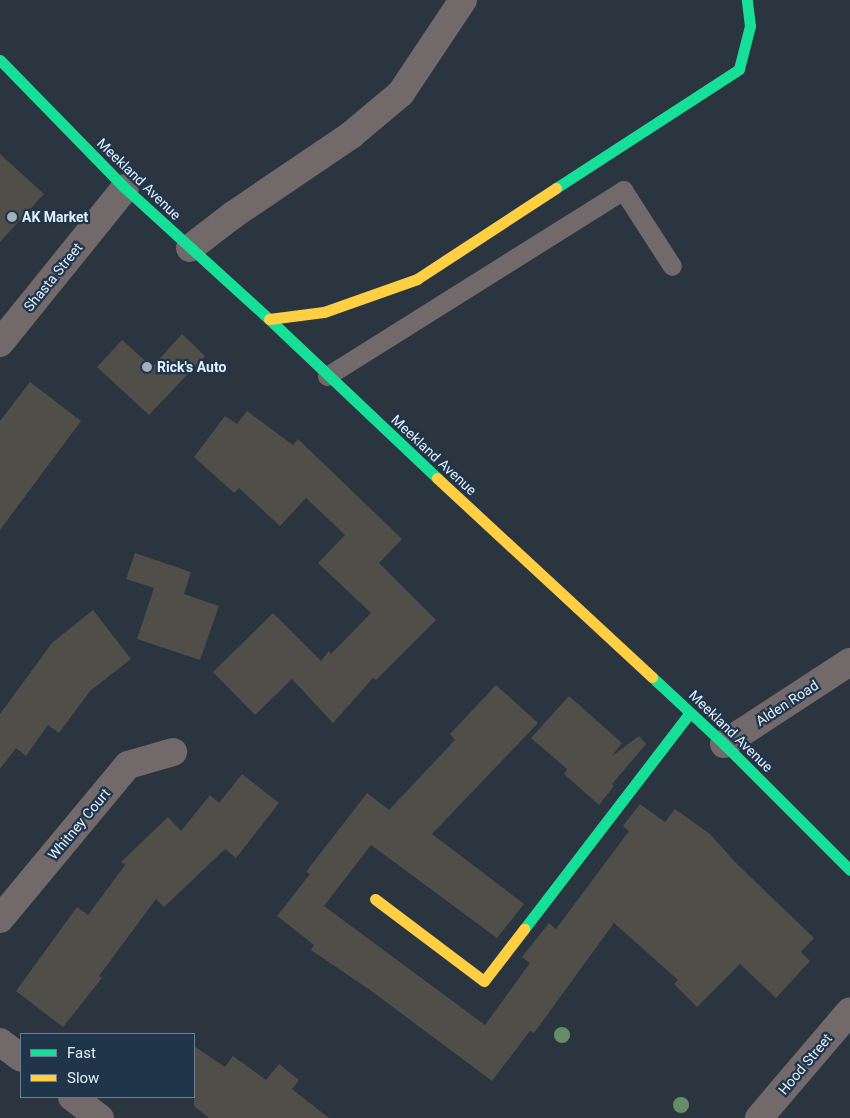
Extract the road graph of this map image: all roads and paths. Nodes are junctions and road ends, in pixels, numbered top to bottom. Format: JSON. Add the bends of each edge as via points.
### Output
{"nodes":[{"id":1,"x":463,"y":0,"type":"edge"},
{"id":2,"x":747,"y":0,"type":"edge"},
{"id":3,"x":0,"y":60,"type":"edge"},
{"id":4,"x":124,"y":188,"type":"junction"},
{"id":5,"x":190,"y":248,"type":"junction"},
{"id":6,"x":672,"y":266,"type":"dead end"},
{"id":7,"x":269,"y":319,"type":"junction"},
{"id":8,"x":0,"y":343,"type":"edge"},
{"id":9,"x":327,"y":376,"type":"junction"},
{"id":10,"x":850,"y":662,"type":"edge"},
{"id":11,"x":690,"y":712,"type":"junction"},
{"id":12,"x":724,"y":744,"type":"junction"},
{"id":13,"x":173,"y":752,"type":"dead end"},
{"id":14,"x":850,"y":870,"type":"edge"},
{"id":15,"x":376,"y":899,"type":"dead end"},
{"id":16,"x":0,"y":919,"type":"edge"},
{"id":17,"x":850,"y":1011,"type":"edge"},
{"id":18,"x":0,"y":1042,"type":"edge"},
{"id":19,"x":20,"y":1057,"type":"edge"},
{"id":20,"x":73,"y":1098,"type":"edge"},
{"id":21,"x":100,"y":1118,"type":"edge"},
{"id":22,"x":760,"y":1118,"type":"edge"}],
"edges":[{"from":1,"to":5,"type":"street","via":[[401,93],[351,135]]},
{"from":2,"to":7,"type":"main road","via":[[750,26],[739,69],[417,279],[324,312]]},
{"from":3,"to":4,"type":"main road","name":"Meekland Avenue"},
{"from":4,"to":5,"type":"main road","name":"Meekland Avenue"},
{"from":4,"to":8,"type":"street","name":"Shasta Street"},
{"from":5,"to":7,"type":"main road","name":"Meekland Avenue"},
{"from":6,"to":9,"type":"lane","via":[[622,190]]},
{"from":7,"to":9,"type":"main road","name":"Meekland Avenue"},
{"from":9,"to":11,"type":"main road","name":"Meekland Avenue"},
{"from":10,"to":12,"type":"street","name":"Alden Road"},
{"from":11,"to":12,"type":"main road","name":"Meekland Avenue"},
{"from":11,"to":15,"type":"main road","via":[[484,981]]},
{"from":12,"to":14,"type":"main road","name":"Meekland Avenue"},
{"from":13,"to":16,"type":"street","name":"Whitney Court","via":[[128,765]]},
{"from":17,"to":22,"type":"street","name":"Hood Street"},
{"from":18,"to":19,"type":"street"},
{"from":20,"to":21,"type":"street"}]}
